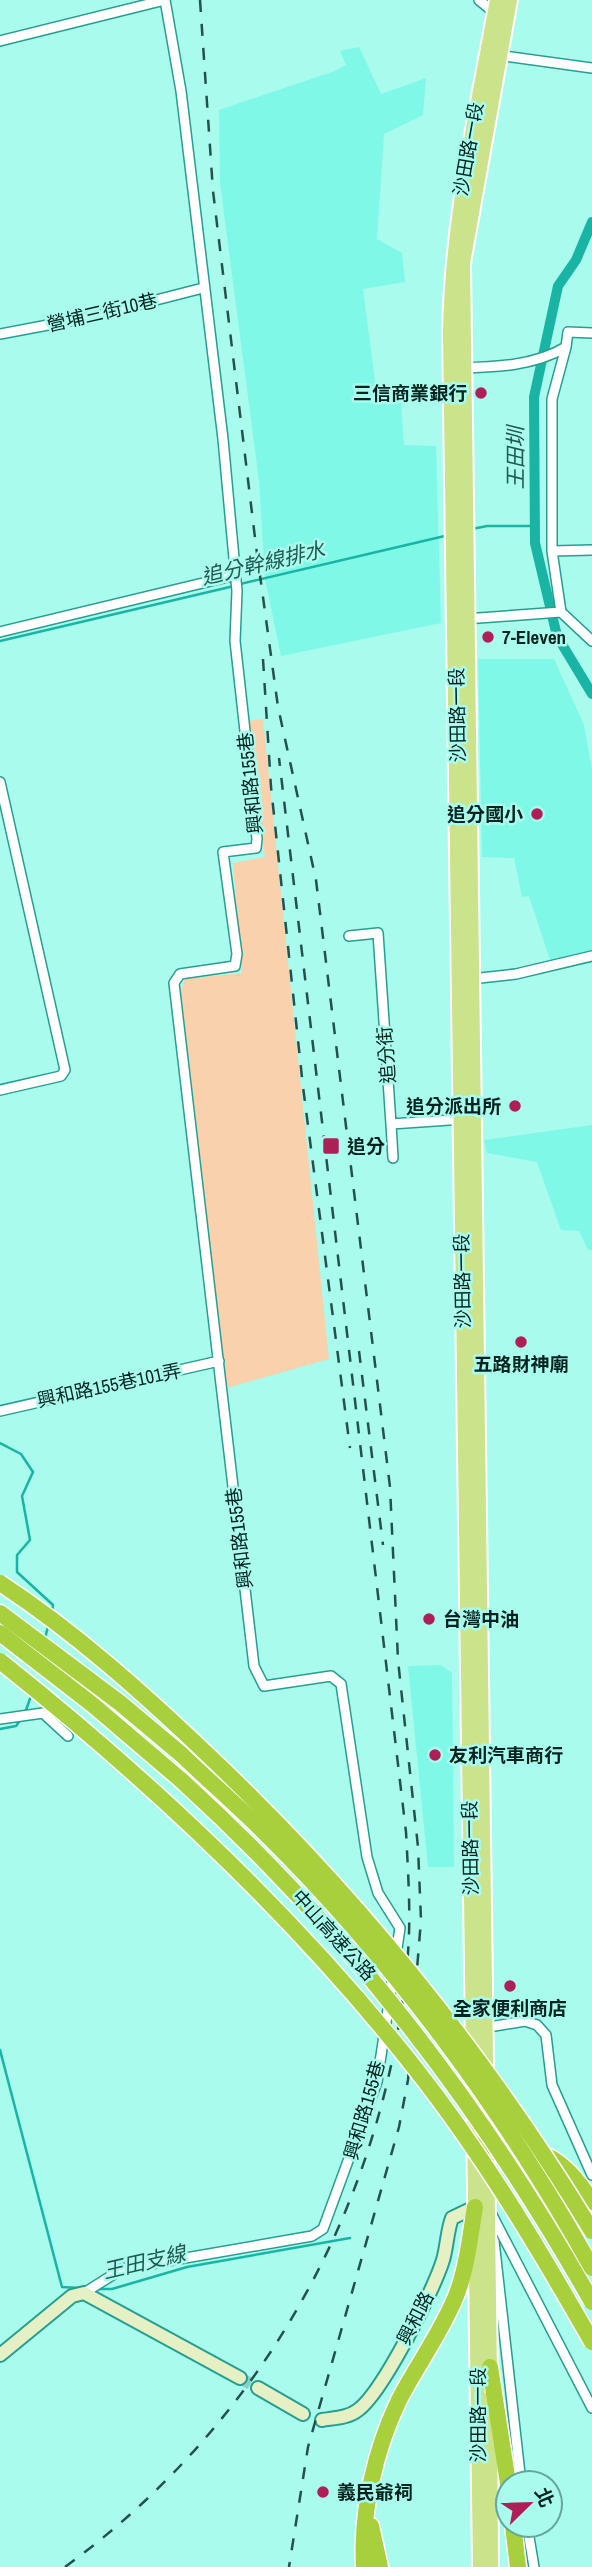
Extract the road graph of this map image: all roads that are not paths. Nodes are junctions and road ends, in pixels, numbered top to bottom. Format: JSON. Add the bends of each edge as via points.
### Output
{"nodes":[{"id":1,"x":164,"y":0,"type":"edge"},
{"id":2,"x":479,"y":0,"type":"edge"},
{"id":3,"x":510,"y":0,"type":"edge"},
{"id":4,"x":500,"y":11,"type":"edge"},
{"id":5,"x":0,"y":41,"type":"edge"},
{"id":6,"x":492,"y":54,"type":"junction"},
{"id":7,"x":592,"y":68,"type":"edge"},
{"id":8,"x":203,"y":288,"type":"junction"},
{"id":9,"x":592,"y":333,"type":"edge"},
{"id":10,"x":0,"y":334,"type":"edge"},
{"id":11,"x":566,"y":347,"type":"junction"},
{"id":12,"x":458,"y":368,"type":"junction"},
{"id":13,"x":592,"y":550,"type":"edge"},
{"id":14,"x":552,"y":551,"type":"junction"},
{"id":15,"x":236,"y":575,"type":"junction"},
{"id":16,"x":562,"y":612,"type":"junction"},
{"id":17,"x":462,"y":619,"type":"junction"},
{"id":18,"x":0,"y":632,"type":"edge"},
{"id":19,"x":592,"y":641,"type":"edge"},
{"id":20,"x":0,"y":782,"type":"edge"},
{"id":21,"x":464,"y":804,"type":"junction"},
{"id":22,"x":349,"y":936,"type":"dead end"},
{"id":23,"x":592,"y":956,"type":"edge"},
{"id":24,"x":471,"y":979,"type":"junction"},
{"id":25,"x":0,"y":1090,"type":"edge"},
{"id":26,"x":466,"y":1119,"type":"junction"},
{"id":27,"x":391,"y":1124,"type":"junction"},
{"id":28,"x":393,"y":1158,"type":"dead end"},
{"id":29,"x":219,"y":1361,"type":"junction"},
{"id":30,"x":0,"y":1410,"type":"edge"},
{"id":31,"x":0,"y":1583,"type":"edge"},
{"id":32,"x":0,"y":1613,"type":"edge"},
{"id":33,"x":0,"y":1633,"type":"edge"},
{"id":34,"x":0,"y":1661,"type":"edge"},
{"id":35,"x":0,"y":1719,"type":"edge"},
{"id":36,"x":68,"y":1736,"type":"dead end"},
{"id":37,"x":488,"y":2028,"type":"junction"},
{"id":38,"x":471,"y":2029,"type":"junction"},
{"id":39,"x":480,"y":2145,"type":"junction"},
{"id":40,"x":555,"y":2159,"type":"junction"},
{"id":41,"x":592,"y":2173,"type":"edge"},
{"id":42,"x":592,"y":2202,"type":"edge"},
{"id":43,"x":482,"y":2208,"type":"junction"},
{"id":44,"x":592,"y":2231,"type":"edge"},
{"id":45,"x":592,"y":2268,"type":"edge"},
{"id":46,"x":84,"y":2293,"type":"junction"},
{"id":47,"x":592,"y":2302,"type":"edge"},
{"id":48,"x":592,"y":2342,"type":"edge"},
{"id":49,"x":0,"y":2355,"type":"edge"},
{"id":50,"x":490,"y":2367,"type":"junction"},
{"id":51,"x":240,"y":2378,"type":"tunnel mouth"},
{"id":52,"x":258,"y":2388,"type":"tunnel mouth"},
{"id":53,"x":592,"y":2408,"type":"edge"},
{"id":54,"x":303,"y":2414,"type":"dead end"},
{"id":55,"x":322,"y":2420,"type":"dead end"},
{"id":56,"x":506,"y":2469,"type":"edge"},
{"id":57,"x":519,"y":2469,"type":"edge"},
{"id":58,"x":368,"y":2507,"type":"junction"},
{"id":59,"x":515,"y":2539,"type":"edge"},
{"id":60,"x":529,"y":2539,"type":"edge"},
{"id":61,"x":364,"y":2567,"type":"edge"},
{"id":62,"x":380,"y":2567,"type":"edge"},
{"id":63,"x":480,"y":2567,"type":"edge"},
{"id":64,"x":491,"y":2567,"type":"edge"},
{"id":65,"x":519,"y":2567,"type":"edge"},
{"id":66,"x":534,"y":2567,"type":"edge"}],
"edges":[{"from":1,"to":5,"type":"street"},
{"from":1,"to":8,"type":"street","via":[[181,92]]},
{"from":2,"to":4,"type":"street"},
{"from":3,"to":4,"type":"main road","name":"沙田路一段"},
{"from":4,"to":6,"type":"main road","name":"沙田路一段"},
{"from":6,"to":7,"type":"street"},
{"from":6,"to":12,"type":"main road","name":"沙田路一段","via":[[456,224],[451,278]]},
{"from":8,"to":10,"type":"street","name":"營埔三街10巷"},
{"from":8,"to":15,"type":"street"},
{"from":9,"to":11,"type":"street","via":[[568,332]]},
{"from":11,"to":12,"type":"street","via":[[550,356],[492,368]]},
{"from":11,"to":14,"type":"street","via":[[552,399]]},
{"from":12,"to":17,"type":"main road","name":"沙田路一段","via":[[452,547]]},
{"from":13,"to":14,"type":"street"},
{"from":14,"to":16,"type":"street"},
{"from":15,"to":18,"type":"street"},
{"from":15,"to":29,"type":"street","name":"興和路155巷","via":[[234,641],[256,848],[223,852],[235,965],[180,974],[174,983]]},
{"from":16,"to":17,"type":"street"},
{"from":16,"to":19,"type":"street"},
{"from":17,"to":21,"type":"main road","name":"沙田路一段"},
{"from":20,"to":25,"type":"street","via":[[65,1070],[61,1076]]},
{"from":21,"to":24,"type":"main road","name":"沙田路一段"},
{"from":21,"to":26,"type":"main road","name":"沙田路一段"},
{"from":22,"to":27,"type":"street","name":"追分街","via":[[378,933]]},
{"from":23,"to":24,"type":"street"},
{"from":24,"to":26,"type":"main road","name":"沙田路一段"},
{"from":26,"to":27,"type":"street"},
{"from":26,"to":37,"type":"main road","name":"沙田路一段"},
{"from":26,"to":38,"type":"main road","name":"沙田路一段"},
{"from":27,"to":28,"type":"street"},
{"from":29,"to":30,"type":"street","name":"興和路155巷101弄"},
{"from":29,"to":46,"type":"street","name":"興和路155巷","via":[[256,1674],[264,1686],[331,1676],[341,1684],[367,1857],[378,1893],[400,1928],[388,2018],[377,2081],[323,2229],[312,2236],[122,2269]]},
{"from":31,"to":44,"type":"highway","name":"中山高速公路","bridge":true,"via":[[127,1679],[272,1815],[338,1885],[460,2032]]},
{"from":32,"to":45,"type":"highway","name":"中山高速公路","bridge":true,"via":[[182,1755],[268,1836],[356,1933],[494,2111]]},
{"from":33,"to":47,"type":"highway","name":"中山高速公路","bridge":true,"via":[[103,1713],[253,1846],[367,1971],[482,2123]]},
{"from":34,"to":48,"type":"highway","bridge":true,"via":[[192,1826],[356,1996],[415,2068],[510,2201]]},
{"from":35,"to":36,"type":"street","via":[[43,1713]]},
{"from":37,"to":38,"type":"street"},
{"from":37,"to":39,"type":"main road","name":"沙田路一段"},
{"from":37,"to":41,"type":"street","via":[[525,2021],[546,2035],[552,2085]]},
{"from":38,"to":39,"type":"main road","name":"沙田路一段"},
{"from":39,"to":40,"type":"highway","via":[[529,2148]]},
{"from":39,"to":43,"type":"main road","name":"沙田路一段"},
{"from":40,"to":41,"type":"street"},
{"from":40,"to":42,"type":"highway"},
{"from":43,"to":50,"type":"main road","name":"沙田路一段"},
{"from":43,"to":53,"type":"street"},
{"from":43,"to":55,"type":"street","name":"興和路","via":[[452,2218],[437,2275],[372,2397],[345,2417]]},
{"from":43,"to":57,"type":"street","name":"沙田路一段"},
{"from":43,"to":58,"type":"highway","via":[[446,2321],[386,2433]]},
{"from":43,"to":63,"type":"main road","name":"沙田路一段"},
{"from":46,"to":49,"type":"street","via":[[72,2296]]},
{"from":46,"to":51,"type":"street"},
{"from":50,"to":56,"type":"highway"},
{"from":50,"to":64,"type":"main road","name":"沙田路一段"},
{"from":52,"to":54,"type":"street"},
{"from":58,"to":61,"type":"highway"},
{"from":58,"to":62,"type":"highway"},
{"from":59,"to":65,"type":"highway"},
{"from":60,"to":66,"type":"street"}]}
